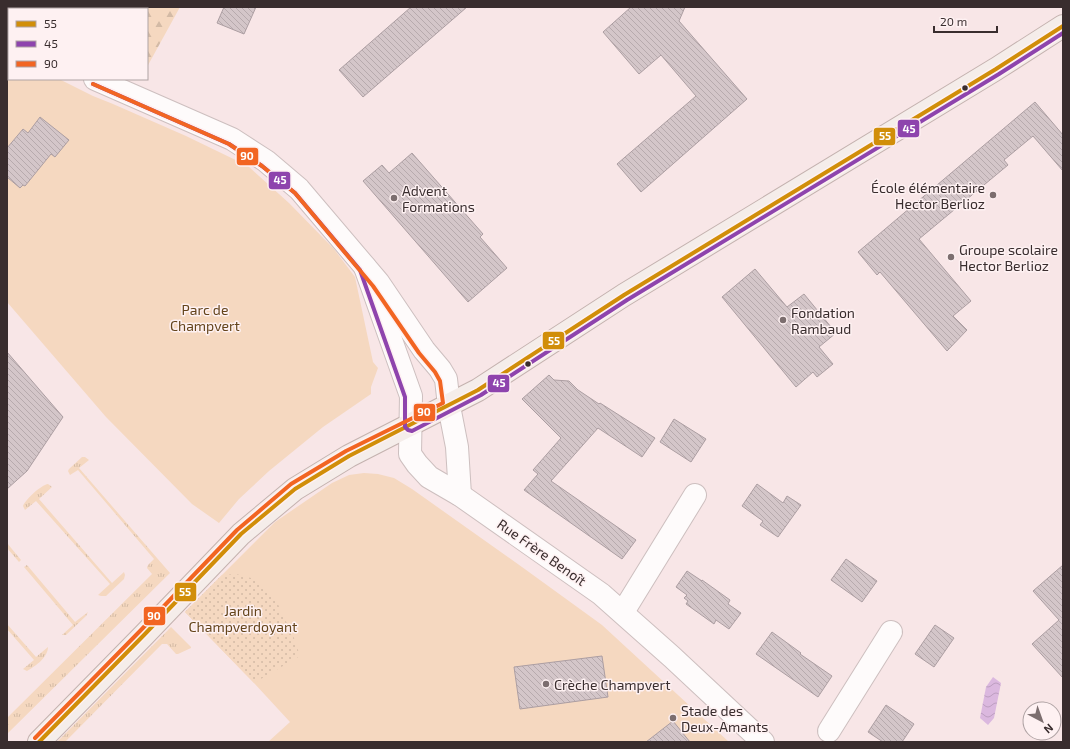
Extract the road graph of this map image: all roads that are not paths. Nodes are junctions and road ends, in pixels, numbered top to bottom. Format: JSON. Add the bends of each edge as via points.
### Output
{"nodes":[{"id":1,"x":1063,"y":26,"type":"edge"},
{"id":2,"x":97,"y":80,"type":"edge"},
{"id":3,"x":365,"y":267,"type":"junction"},
{"id":4,"x":449,"y":406,"type":"junction"},
{"id":5,"x":411,"y":425,"type":"junction"},
{"id":6,"x":460,"y":494,"type":"junction"},
{"id":7,"x":695,"y":495,"type":"dead end"},
{"id":8,"x":622,"y":612,"type":"junction"},
{"id":9,"x":891,"y":632,"type":"dead end"},
{"id":10,"x":829,"y":731,"type":"dead end"},
{"id":11,"x":39,"y":742,"type":"edge"},
{"id":12,"x":763,"y":742,"type":"edge"}],
"edges":[{"from":1,"to":4,"type":"main road","via":[[990,73],[618,298],[498,378]]},
{"from":2,"to":3,"type":"street","via":[[232,138],[266,161],[300,189]]},
{"from":3,"to":4,"type":"street","via":[[440,369],[446,379]]},
{"from":3,"to":5,"type":"street","name":"Rue Frère Benoît","via":[[411,396]]},
{"from":4,"to":5,"type":"main road"},
{"from":4,"to":6,"type":"street","via":[[457,447]]},
{"from":5,"to":6,"type":"street","name":"Rue Frère Benoît","via":[[410,454],[417,464],[429,477]]},
{"from":5,"to":11,"type":"main road","via":[[348,456],[295,489],[241,534]]},
{"from":6,"to":8,"type":"street","name":"Rue Frère Benoît","via":[[601,594]]},
{"from":7,"to":8,"type":"street"},
{"from":8,"to":12,"type":"street","name":"Rue Frère Benoît"},
{"from":9,"to":10,"type":"street"}]}
